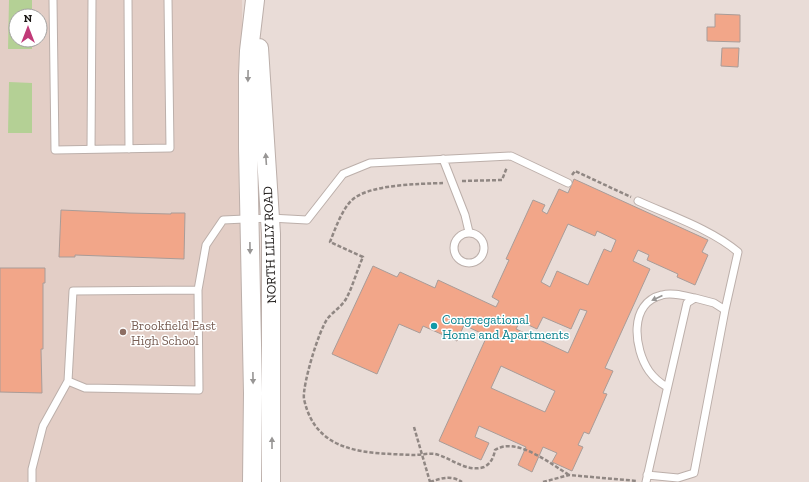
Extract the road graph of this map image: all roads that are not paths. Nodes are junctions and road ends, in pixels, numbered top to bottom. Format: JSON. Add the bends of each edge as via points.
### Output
{"nodes":[{"id":1,"x":53,"y":0,"type":"edge"},
{"id":2,"x":92,"y":0,"type":"edge"},
{"id":3,"x":128,"y":0,"type":"edge"},
{"id":4,"x":168,"y":0,"type":"edge"},
{"id":5,"x":255,"y":5,"type":"edge"},
{"id":6,"x":91,"y":149,"type":"junction"},
{"id":7,"x":129,"y":149,"type":"junction"},
{"id":8,"x":443,"y":159,"type":"junction"},
{"id":9,"x":568,"y":183,"type":"road end"},
{"id":10,"x":638,"y":201,"type":"road end"},
{"id":11,"x":270,"y":218,"type":"junction"},
{"id":12,"x":250,"y":219,"type":"junction"},
{"id":13,"x":469,"y":232,"type":"junction"},
{"id":14,"x":198,"y":290,"type":"junction"},
{"id":15,"x":695,"y":298,"type":"junction"},
{"id":16,"x":725,"y":310,"type":"junction"},
{"id":17,"x":68,"y":381,"type":"junction"},
{"id":18,"x":667,"y":387,"type":"junction"},
{"id":19,"x":646,"y":480,"type":"edge"},
{"id":20,"x":32,"y":482,"type":"edge"},
{"id":21,"x":252,"y":482,"type":"edge"},
{"id":22,"x":271,"y":482,"type":"edge"}],
"edges":[{"from":1,"to":6,"type":"lane","via":[[55,150]]},
{"from":2,"to":6,"type":"lane"},
{"from":3,"to":7,"type":"lane"},
{"from":4,"to":7,"type":"lane","via":[[170,148]]},
{"from":11,"to":5,"type":"street","name":"NORTH LILLY ROAD","one_way":true},
{"from":5,"to":12,"type":"street","name":"NORTH LILLY ROAD","one_way":true,"via":[[248,76]]},
{"from":6,"to":7,"type":"lane"},
{"from":8,"to":9,"type":"lane","via":[[511,156]]},
{"from":8,"to":11,"type":"lane","via":[[370,163],[342,174],[307,220]]},
{"from":8,"to":13,"type":"lane"},
{"from":10,"to":16,"type":"lane","via":[[702,229],[727,242],[738,252]]},
{"from":11,"to":12,"type":"lane"},
{"from":22,"to":11,"type":"street","name":"NORTH LILLY ROAD","one_way":true},
{"from":12,"to":14,"type":"lane","via":[[223,220],[206,245]]},
{"from":12,"to":21,"type":"street","name":"NORTH LILLY ROAD","one_way":true},
{"from":13,"to":13,"type":"lane","via":[[456,240],[454,249],[462,261],[472,262],[481,258],[485,248],[482,239]]},
{"from":14,"to":17,"type":"lane","via":[[73,291]]},
{"from":14,"to":17,"type":"lane","via":[[199,390],[85,388]]},
{"from":15,"to":16,"type":"lane","via":[[714,303]]},
{"from":15,"to":18,"type":"lane","via":[[687,303]]},
{"from":15,"to":18,"type":"lane","one_way":true,"via":[[668,294],[657,297],[645,306],[639,318],[637,337],[646,367]]},
{"from":16,"to":19,"type":"lane","via":[[694,473],[678,478]]},
{"from":17,"to":20,"type":"lane","via":[[43,426],[32,469]]},
{"from":18,"to":19,"type":"lane"}]}
